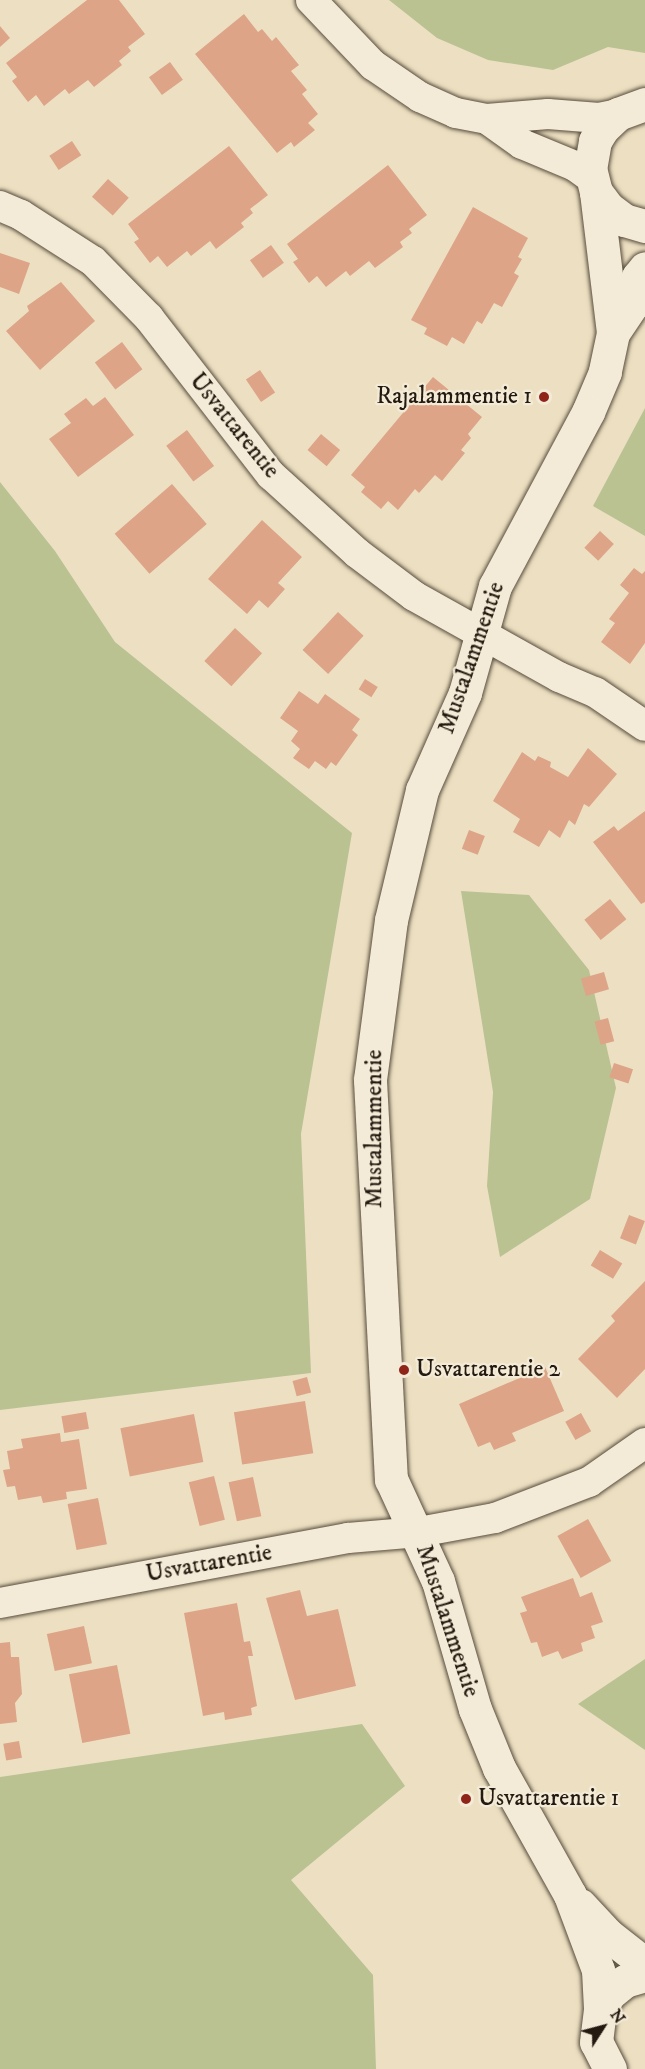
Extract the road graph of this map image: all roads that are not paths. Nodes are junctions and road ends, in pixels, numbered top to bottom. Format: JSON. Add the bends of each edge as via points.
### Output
{"nodes":[{"id":1,"x":310,"y":0,"type":"edge"},
{"id":2,"x":631,"y":109,"type":"edge"},
{"id":3,"x":488,"y":119,"type":"junction"},
{"id":4,"x":595,"y":185,"type":"junction"},
{"id":5,"x":0,"y":206,"type":"edge"},
{"id":6,"x":645,"y":226,"type":"edge"},
{"id":7,"x":645,"y":267,"type":"edge"},
{"id":8,"x":613,"y":333,"type":"junction"},
{"id":9,"x":480,"y":634,"type":"junction"},
{"id":10,"x":645,"y":726,"type":"edge"},
{"id":11,"x":645,"y":1443,"type":"edge"},
{"id":12,"x":419,"y":1532,"type":"junction"},
{"id":13,"x":0,"y":1603,"type":"edge"},
{"id":14,"x":570,"y":1895,"type":"junction"},
{"id":15,"x":645,"y":1964,"type":"edge"},
{"id":16,"x":645,"y":1975,"type":"edge"},
{"id":17,"x":600,"y":2009,"type":"junction"},
{"id":18,"x":610,"y":2069,"type":"edge"}],
"edges":[{"from":1,"to":3,"type":"street","via":[[372,65],[420,97],[456,113]]},
{"from":2,"to":3,"type":"street","via":[[600,118],[549,114]]},
{"from":2,"to":4,"type":"street","name":"Mustalammentie","via":[[595,141],[590,168]]},
{"from":3,"to":4,"type":"street","via":[[522,144],[576,166]]},
{"from":4,"to":6,"type":"street","via":[[608,208],[624,220]]},
{"from":4,"to":8,"type":"street","name":"Mustalammentie"},
{"from":5,"to":9,"type":"street","name":"Usvattarentie","via":[[21,214],[93,261],[149,318],[271,475],[312,515],[407,591]]},
{"from":7,"to":8,"type":"street","name":"Mustalammentie","via":[[638,278],[632,305]]},
{"from":8,"to":9,"type":"street","name":"Mustalammentie","via":[[604,372],[588,412],[495,586]]},
{"from":9,"to":10,"type":"street","name":"Usvattarentie","via":[[595,692]]},
{"from":9,"to":12,"type":"street","name":"Mustalammentie","via":[[465,693],[422,789],[392,920],[370,1080],[391,1479]]},
{"from":11,"to":12,"type":"street","name":"Usvattarentie","via":[[589,1482],[519,1511]]},
{"from":12,"to":13,"type":"street","name":"Usvattarentie","via":[[348,1538]]},
{"from":12,"to":14,"type":"street","name":"Mustalammentie","via":[[438,1581],[475,1709],[499,1768]]},
{"from":14,"to":15,"type":"street","name":"Mustalammentie","via":[[608,1935]]},
{"from":14,"to":17,"type":"street","name":"Mustalammentie","via":[[598,1970]]},
{"from":16,"to":17,"type":"street","via":[[625,1981],[609,1994]]},
{"from":17,"to":18,"type":"street","name":"Mustalammentie","via":[[596,2042]]}]}
